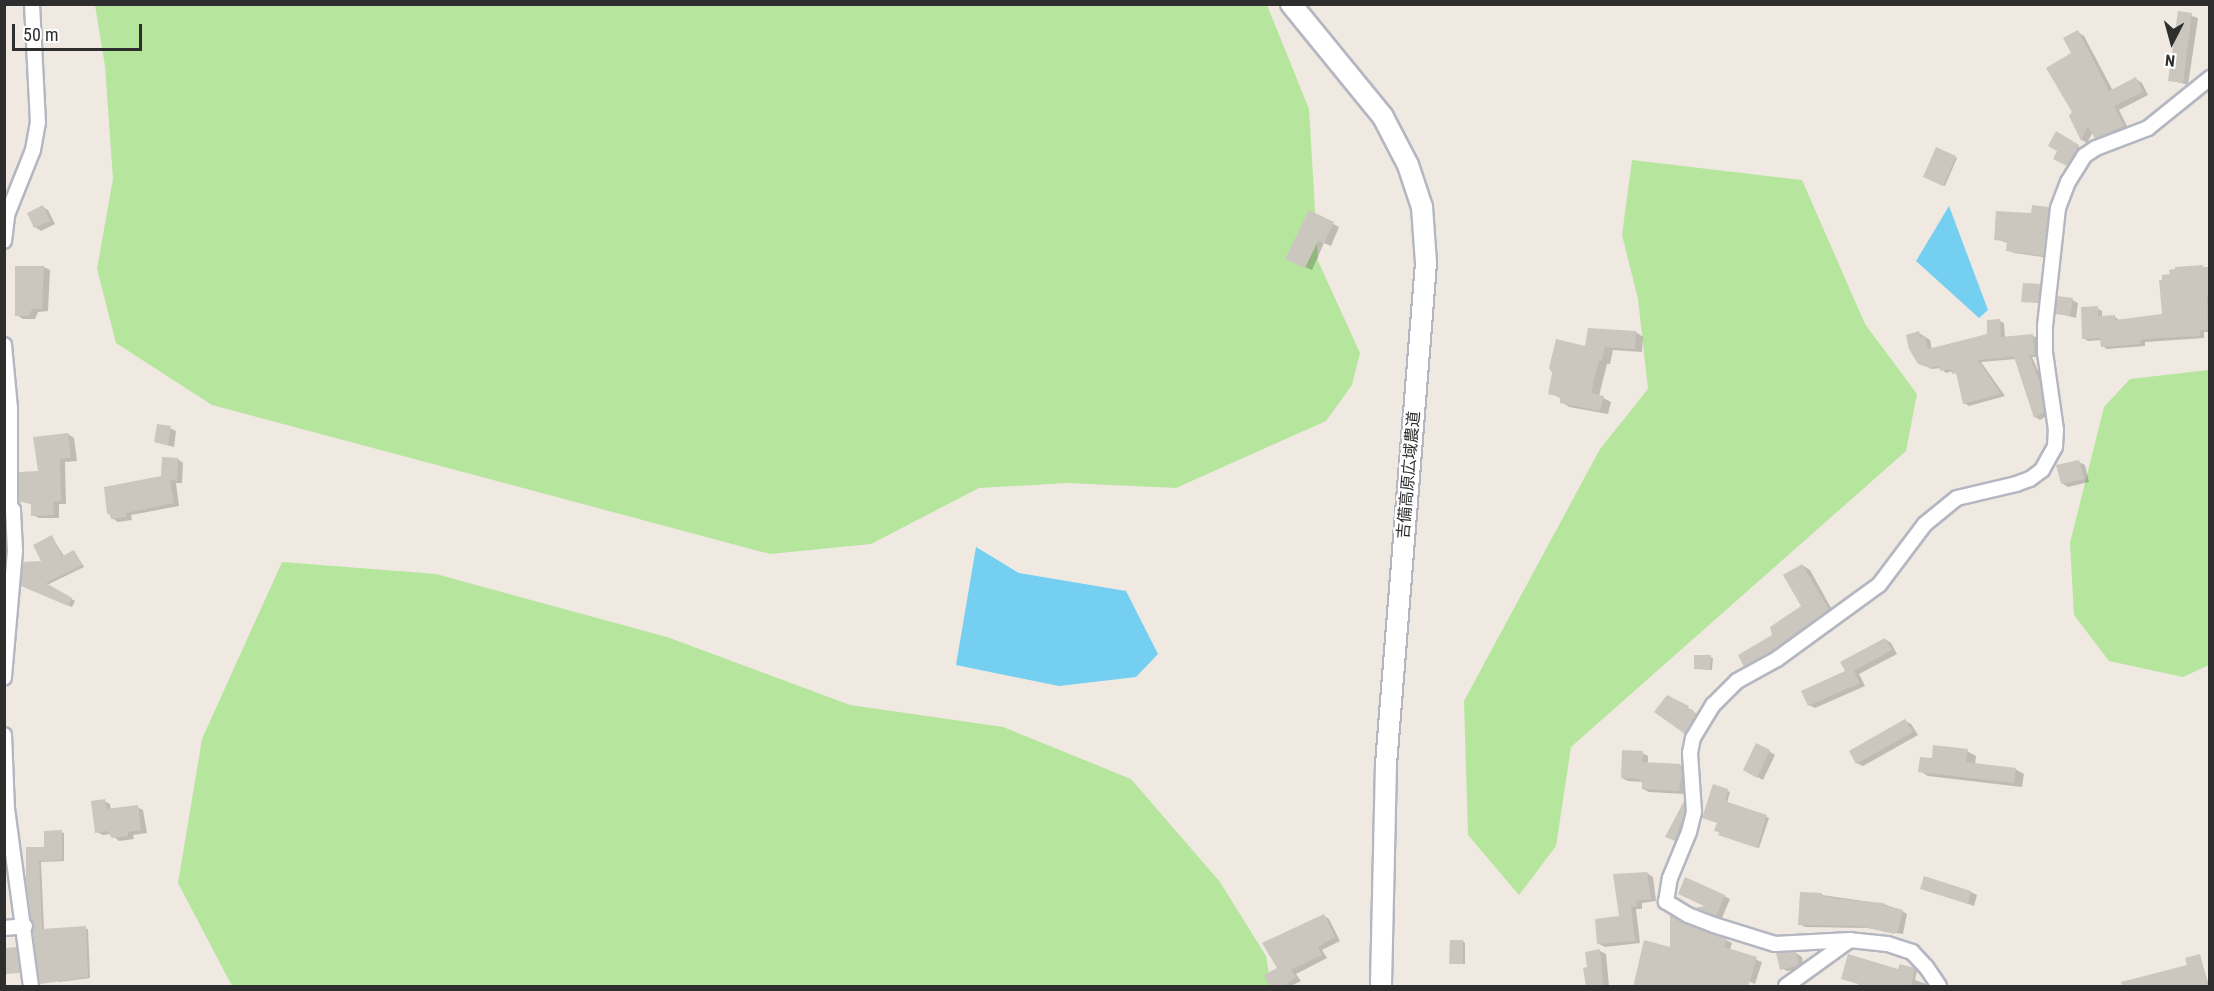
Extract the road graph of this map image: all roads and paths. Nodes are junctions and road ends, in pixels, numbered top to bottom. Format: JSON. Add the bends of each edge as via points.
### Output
{"nodes":[{"id":1,"x":32,"y":4,"type":"edge"},
{"id":2,"x":1291,"y":4,"type":"edge"},
{"id":3,"x":2210,"y":78,"type":"edge"},
{"id":4,"x":4,"y":241,"type":"edge"},
{"id":5,"x":4,"y":345,"type":"edge"},
{"id":6,"x":7,"y":408,"type":"edge"},
{"id":7,"x":4,"y":678,"type":"edge"},
{"id":8,"x":4,"y":735,"type":"edge"},
{"id":9,"x":25,"y":926,"type":"junction"},
{"id":10,"x":4,"y":928,"type":"edge"},
{"id":11,"x":1850,"y":940,"type":"junction"},
{"id":12,"x":31,"y":987,"type":"edge"},
{"id":13,"x":1381,"y":987,"type":"edge"},
{"id":14,"x":1786,"y":987,"type":"edge"},
{"id":15,"x":1939,"y":987,"type":"edge"}],
"edges":[{"from":1,"to":4,"type":"street","via":[[38,123],[33,150],[7,215]]},
{"from":2,"to":13,"type":"street","name":"吉備高原広域農道","via":[[1383,117],[1408,165],[1422,207],[1426,263],[1386,764]]},
{"from":3,"to":11,"type":"street","via":[[2148,128],[2084,156],[2068,182],[2058,208],[2045,326],[2055,447],[2042,470],[2016,484],[1957,498],[1925,524],[1879,585],[1777,659],[1737,681],[1713,705],[1693,738],[1690,753],[1694,812],[1670,878],[1666,902],[1714,926],[1775,944]]},
{"from":5,"to":6,"type":"street"},
{"from":6,"to":7,"type":"street","via":[[15,551]]},
{"from":8,"to":9,"type":"street","via":[[7,809]]},
{"from":9,"to":10,"type":"street"},
{"from":9,"to":12,"type":"street"},
{"from":11,"to":14,"type":"street"},
{"from":11,"to":15,"type":"street","via":[[1887,944],[1912,952]]}]}
